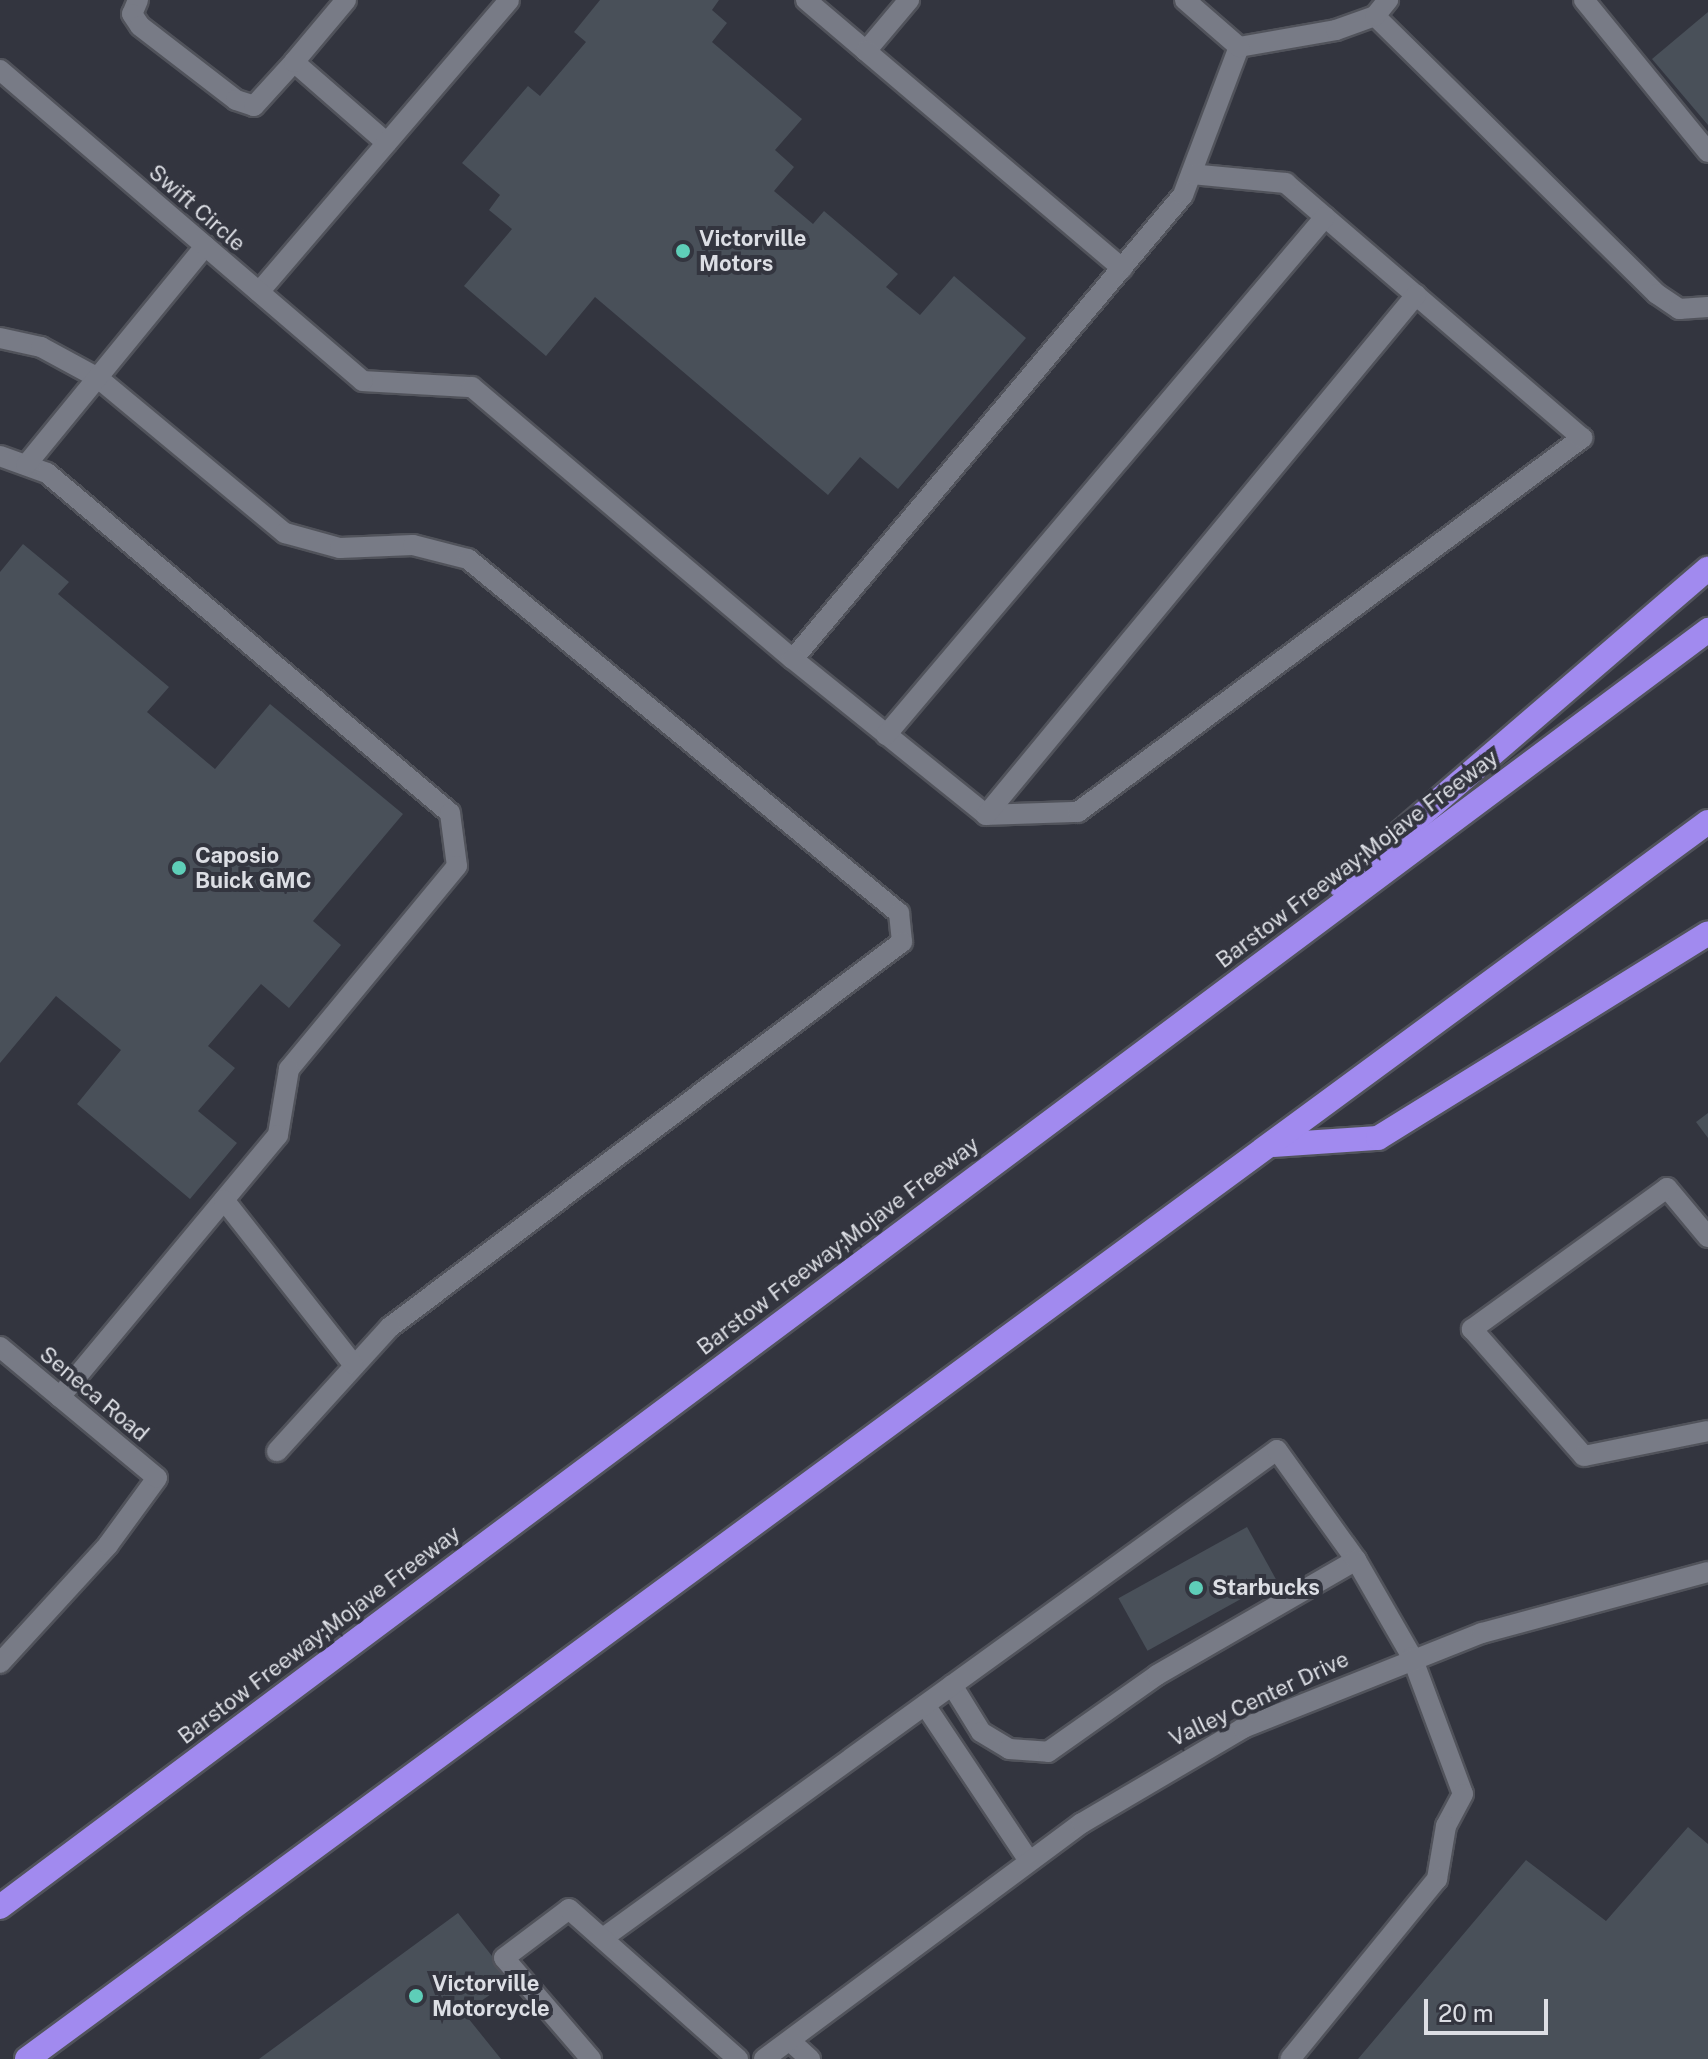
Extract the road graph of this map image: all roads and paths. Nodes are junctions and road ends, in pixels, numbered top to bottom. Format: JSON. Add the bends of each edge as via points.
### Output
{"nodes":[{"id":1,"x":138,"y":0,"type":"edge"},
{"id":2,"x":346,"y":0,"type":"edge"},
{"id":3,"x":509,"y":0,"type":"edge"},
{"id":4,"x":806,"y":0,"type":"edge"},
{"id":5,"x":909,"y":0,"type":"edge"},
{"id":6,"x":1185,"y":0,"type":"edge"},
{"id":7,"x":1584,"y":0,"type":"edge"},
{"id":8,"x":1382,"y":8,"type":"edge"},
{"id":9,"x":1239,"y":47,"type":"junction"},
{"id":10,"x":866,"y":51,"type":"junction"},
{"id":11,"x":294,"y":62,"type":"junction"},
{"id":12,"x":0,"y":70,"type":"edge"},
{"id":13,"x":387,"y":143,"type":"junction"},
{"id":14,"x":1708,"y":152,"type":"edge"},
{"id":15,"x":1191,"y":174,"type":"junction"},
{"id":16,"x":1325,"y":217,"type":"junction"},
{"id":17,"x":205,"y":246,"type":"junction"},
{"id":18,"x":1122,"y":268,"type":"junction"},
{"id":19,"x":259,"y":292,"type":"junction"},
{"id":20,"x":1416,"y":295,"type":"junction"},
{"id":21,"x":1708,"y":307,"type":"edge"},
{"id":22,"x":0,"y":338,"type":"edge"},
{"id":23,"x":98,"y":378,"type":"junction"},
{"id":24,"x":0,"y":456,"type":"edge"},
{"id":25,"x":26,"y":465,"type":"junction"},
{"id":26,"x":1708,"y":569,"type":"edge"},
{"id":27,"x":1708,"y":630,"type":"edge"},
{"id":28,"x":793,"y":659,"type":"junction"},
{"id":29,"x":886,"y":735,"type":"junction"},
{"id":30,"x":986,"y":815,"type":"junction"},
{"id":31,"x":1708,"y":822,"type":"edge"},
{"id":32,"x":1708,"y":933,"type":"edge"},
{"id":33,"x":1185,"y":1019,"type":"junction"},
{"id":34,"x":1274,"y":1145,"type":"junction"},
{"id":35,"x":224,"y":1200,"type":"junction"},
{"id":36,"x":1708,"y":1237,"type":"edge"},
{"id":37,"x":0,"y":1347,"type":"edge"},
{"id":38,"x":353,"y":1364,"type":"junction"},
{"id":39,"x":60,"y":1397,"type":"junction"},
{"id":40,"x":1708,"y":1431,"type":"edge"},
{"id":41,"x":277,"y":1451,"type":"dead end"},
{"id":42,"x":1356,"y":1560,"type":"junction"},
{"id":43,"x":1708,"y":1572,"type":"edge"},
{"id":44,"x":1412,"y":1657,"type":"junction"},
{"id":45,"x":0,"y":1663,"type":"edge"},
{"id":46,"x":952,"y":1685,"type":"junction"},
{"id":47,"x":925,"y":1705,"type":"junction"},
{"id":48,"x":1029,"y":1861,"type":"junction"},
{"id":49,"x":0,"y":1907,"type":"edge"},
{"id":50,"x":603,"y":1938,"type":"junction"},
{"id":51,"x":790,"y":2041,"type":"junction"},
{"id":52,"x":27,"y":2059,"type":"edge"},
{"id":53,"x":591,"y":2059,"type":"edge"},
{"id":54,"x":738,"y":2059,"type":"edge"},
{"id":55,"x":764,"y":2059,"type":"edge"},
{"id":56,"x":810,"y":2059,"type":"edge"},
{"id":57,"x":1290,"y":2059,"type":"edge"}],
"edges":[{"from":1,"to":11,"type":"street","via":[[132,14],[140,26],[236,100],[254,106]]},
{"from":2,"to":11,"type":"street"},
{"from":3,"to":13,"type":"street"},
{"from":4,"to":10,"type":"street"},
{"from":5,"to":10,"type":"street"},
{"from":6,"to":9,"type":"street"},
{"from":7,"to":14,"type":"street"},
{"from":8,"to":9,"type":"street"},
{"from":8,"to":21,"type":"street","via":[[1657,294],[1679,309]]},
{"from":9,"to":15,"type":"street"},
{"from":10,"to":18,"type":"street"},
{"from":11,"to":13,"type":"street"},
{"from":12,"to":17,"type":"street","name":"Swift Circle"},
{"from":13,"to":19,"type":"street"},
{"from":15,"to":16,"type":"street","via":[[1286,183]]},
{"from":15,"to":18,"type":"street","via":[[1183,195]]},
{"from":16,"to":20,"type":"street"},
{"from":16,"to":29,"type":"street"},
{"from":17,"to":19,"type":"street","name":"Swift Circle"},
{"from":17,"to":23,"type":"street"},
{"from":18,"to":28,"type":"street"},
{"from":19,"to":28,"type":"street","name":"Swift Circle","via":[[363,381],[472,387]]},
{"from":20,"to":30,"type":"street"},
{"from":20,"to":30,"type":"street","via":[[1582,438],[1078,812]]},
{"from":22,"to":23,"type":"street","via":[[41,347]]},
{"from":23,"to":25,"type":"street"},
{"from":23,"to":38,"type":"street","via":[[285,533],[340,548],[413,545],[468,559],[899,913],[902,942],[390,1327]]},
{"from":24,"to":25,"type":"street"},
{"from":25,"to":35,"type":"street","via":[[47,473],[450,813],[457,866],[289,1069],[278,1135]]},
{"from":26,"to":33,"type":"highway"},
{"from":27,"to":33,"type":"highway","name":"Barstow Freeway;Mojave Freeway"},
{"from":28,"to":29,"type":"street"},
{"from":29,"to":30,"type":"street"},
{"from":31,"to":34,"type":"highway"},
{"from":32,"to":34,"type":"highway","via":[[1378,1138]]},
{"from":33,"to":49,"type":"highway","name":"Barstow Freeway;Mojave Freeway"},
{"from":34,"to":52,"type":"highway"},
{"from":35,"to":38,"type":"street"},
{"from":35,"to":39,"type":"street"},
{"from":36,"to":40,"type":"street","via":[[1667,1188],[1472,1329],[1584,1456]]},
{"from":37,"to":39,"type":"street","name":"Seneca Road"},
{"from":38,"to":41,"type":"street"},
{"from":39,"to":45,"type":"street","name":"Seneca Road","via":[[157,1478],[108,1545]]},
{"from":42,"to":44,"type":"street"},
{"from":42,"to":46,"type":"street","via":[[1157,1675],[1048,1752],[1009,1749],[981,1732]]},
{"from":42,"to":46,"type":"street","via":[[1277,1450]]},
{"from":43,"to":44,"type":"street","name":"Valley Center Drive","via":[[1603,1594]]},
{"from":44,"to":48,"type":"street","name":"Valley Center Drive","via":[[1161,1771]]},
{"from":44,"to":57,"type":"street","via":[[1463,1794],[1446,1826],[1437,1879]]},
{"from":46,"to":47,"type":"street"},
{"from":47,"to":48,"type":"street"},
{"from":47,"to":50,"type":"street"},
{"from":48,"to":51,"type":"street","name":"Valley Center Drive"},
{"from":50,"to":53,"type":"street","via":[[569,1909],[504,1958]]},
{"from":50,"to":54,"type":"street"},
{"from":51,"to":55,"type":"street","name":"Valley Center Drive"},
{"from":51,"to":56,"type":"street"}]}
